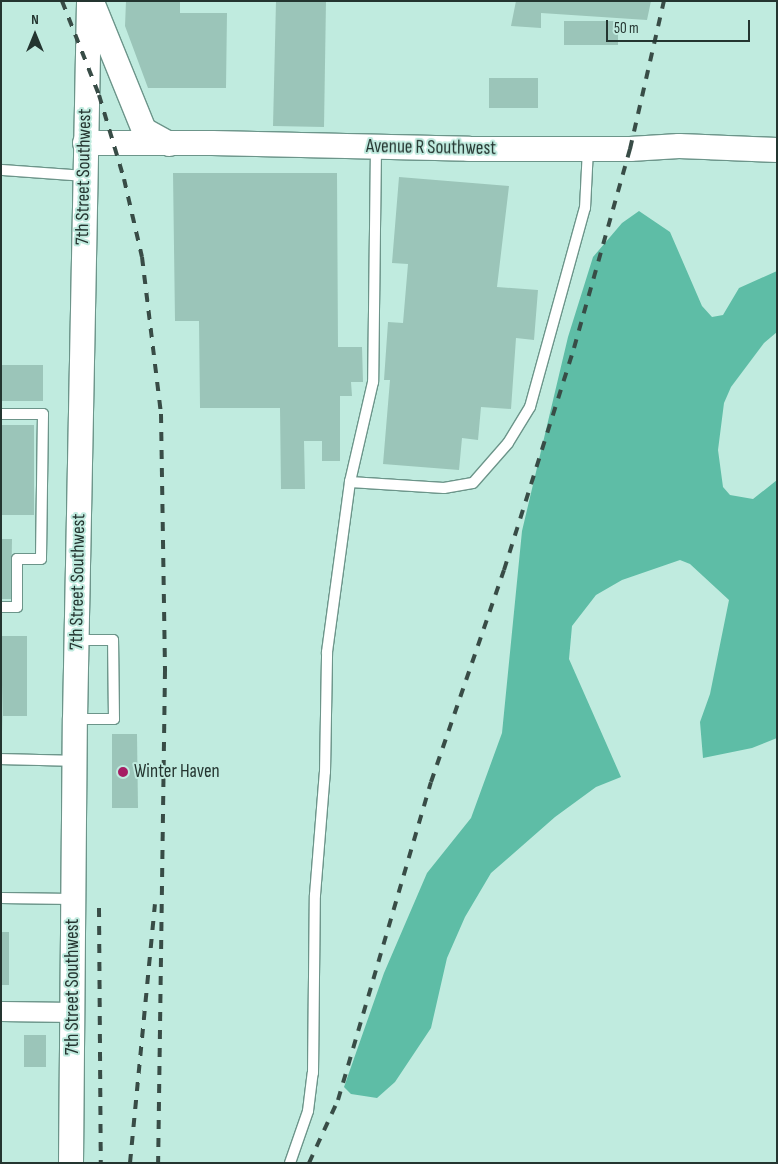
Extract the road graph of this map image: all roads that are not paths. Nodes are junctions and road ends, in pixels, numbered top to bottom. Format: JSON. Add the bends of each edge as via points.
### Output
{"nodes":[{"id":1,"x":90,"y":1,"type":"edge"},
{"id":2,"x":85,"y":143,"type":"junction"},
{"id":3,"x":168,"y":144,"type":"junction"},
{"id":4,"x":376,"y":147,"type":"junction"},
{"id":5,"x":588,"y":149,"type":"junction"},
{"id":6,"x":777,"y":150,"type":"edge"},
{"id":7,"x":1,"y":170,"type":"edge"},
{"id":8,"x":84,"y":176,"type":"junction"},
{"id":9,"x":1,"y":414,"type":"edge"},
{"id":10,"x":350,"y":482,"type":"junction"},
{"id":11,"x":1,"y":607,"type":"edge"},
{"id":12,"x":76,"y":640,"type":"junction"},
{"id":13,"x":75,"y":719,"type":"junction"},
{"id":14,"x":1,"y":759,"type":"edge"},
{"id":15,"x":75,"y":761,"type":"junction"},
{"id":16,"x":1,"y":898,"type":"edge"},
{"id":17,"x":73,"y":899,"type":"junction"},
{"id":18,"x":1,"y":1011,"type":"edge"},
{"id":19,"x":73,"y":1012,"type":"junction"},
{"id":20,"x":71,"y":1163,"type":"edge"},
{"id":21,"x":290,"y":1163,"type":"edge"}],
"edges":[{"from":1,"to":2,"type":"street","name":"7th Street Southwest"},
{"from":1,"to":3,"type":"street","via":[[144,130]]},
{"from":2,"to":3,"type":"street","name":"Avenue R Southwest"},
{"from":2,"to":8,"type":"street","name":"7th Street Southwest"},
{"from":3,"to":4,"type":"street","name":"Avenue R Southwest"},
{"from":4,"to":5,"type":"street","name":"Avenue R Southwest"},
{"from":4,"to":10,"type":"lane","via":[[373,382]]},
{"from":5,"to":6,"type":"street","name":"Avenue R Southwest","via":[[679,146]]},
{"from":5,"to":10,"type":"lane","via":[[585,208],[530,407],[508,443],[473,483],[444,488]]},
{"from":7,"to":8,"type":"lane"},
{"from":8,"to":12,"type":"street","name":"7th Street Southwest"},
{"from":9,"to":11,"type":"lane","via":[[43,414],[40,559],[17,559],[17,607]]},
{"from":10,"to":21,"type":"lane","via":[[327,652],[325,772],[315,895],[313,1073],[308,1111]]},
{"from":12,"to":13,"type":"street","name":"7th Street Southwest"},
{"from":12,"to":13,"type":"lane","via":[[113,640],[114,720]]},
{"from":13,"to":15,"type":"street","name":"7th Street Southwest"},
{"from":14,"to":15,"type":"lane"},
{"from":15,"to":17,"type":"street","name":"7th Street Southwest"},
{"from":16,"to":17,"type":"lane"},
{"from":17,"to":19,"type":"street","name":"7th Street Southwest"},
{"from":18,"to":19,"type":"street"},
{"from":19,"to":20,"type":"street","name":"7th Street Southwest"}]}
